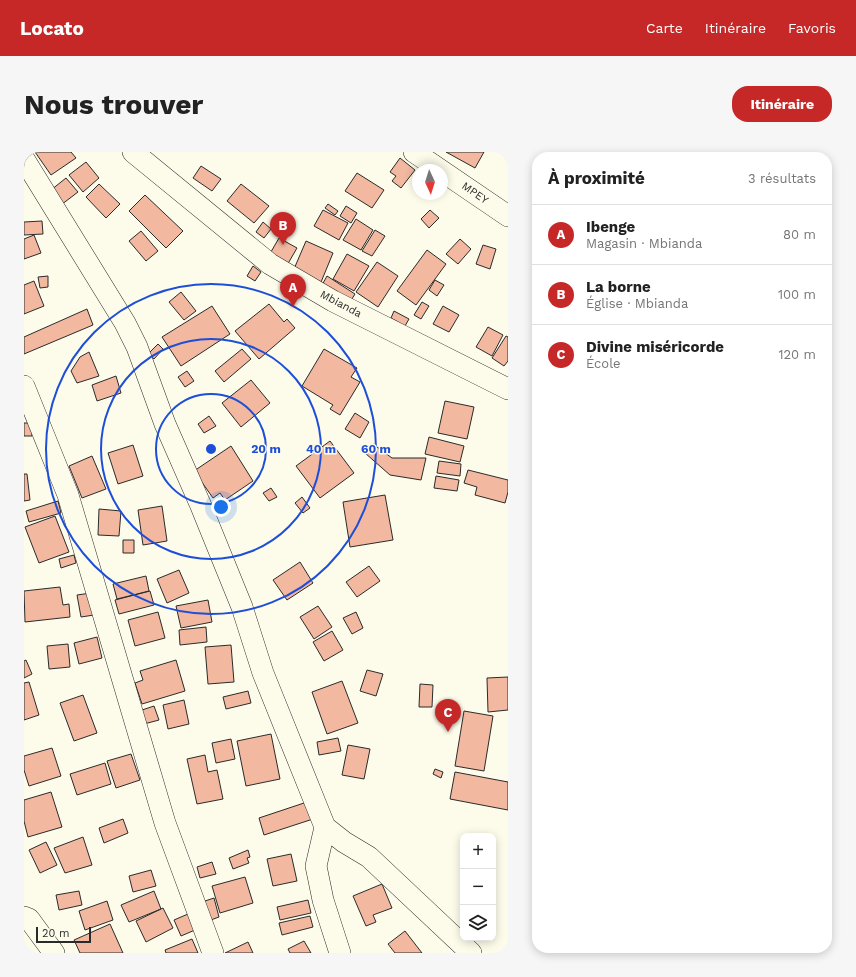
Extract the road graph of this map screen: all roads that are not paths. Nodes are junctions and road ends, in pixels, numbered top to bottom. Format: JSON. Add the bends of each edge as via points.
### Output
{"nodes":[{"id":1,"x":133,"y":152,"type":"edge"},
{"id":2,"x":414,"y":152,"type":"edge"},
{"id":3,"x":442,"y":152,"type":"edge"},
{"id":4,"x":24,"y":159,"type":"edge"},
{"id":5,"x":433,"y":164,"type":"edge"},
{"id":6,"x":445,"y":164,"type":"edge"},
{"id":7,"x":448,"y":174,"type":"edge"},
{"id":8,"x":508,"y":216,"type":"edge"},
{"id":9,"x":24,"y":386,"type":"edge"},
{"id":10,"x":508,"y":389,"type":"edge"},
{"id":11,"x":325,"y":827,"type":"junction"},
{"id":12,"x":24,"y":917,"type":"edge"},
{"id":13,"x":54,"y":953,"type":"edge"},
{"id":14,"x":214,"y":953,"type":"edge"},
{"id":15,"x":340,"y":953,"type":"edge"},
{"id":16,"x":471,"y":953,"type":"edge"}],
"edges":[{"from":1,"to":10,"type":"street","name":"Mbianda","via":[[270,264],[334,301]]},
{"from":2,"to":5,"type":"street","name":"MPEY"},
{"from":3,"to":6,"type":"street"},
{"from":4,"to":11,"type":"street","via":[[125,323],[136,347],[165,424],[242,607],[266,680]]},
{"from":7,"to":8,"type":"street","name":"MPEY"},
{"from":9,"to":14,"type":"street","via":[[68,495],[165,823]]},
{"from":11,"to":15,"type":"street","via":[[316,866],[323,900]]},
{"from":11,"to":16,"type":"street","via":[[369,857]]},
{"from":12,"to":13,"type":"street","via":[[29,919]]}]}
